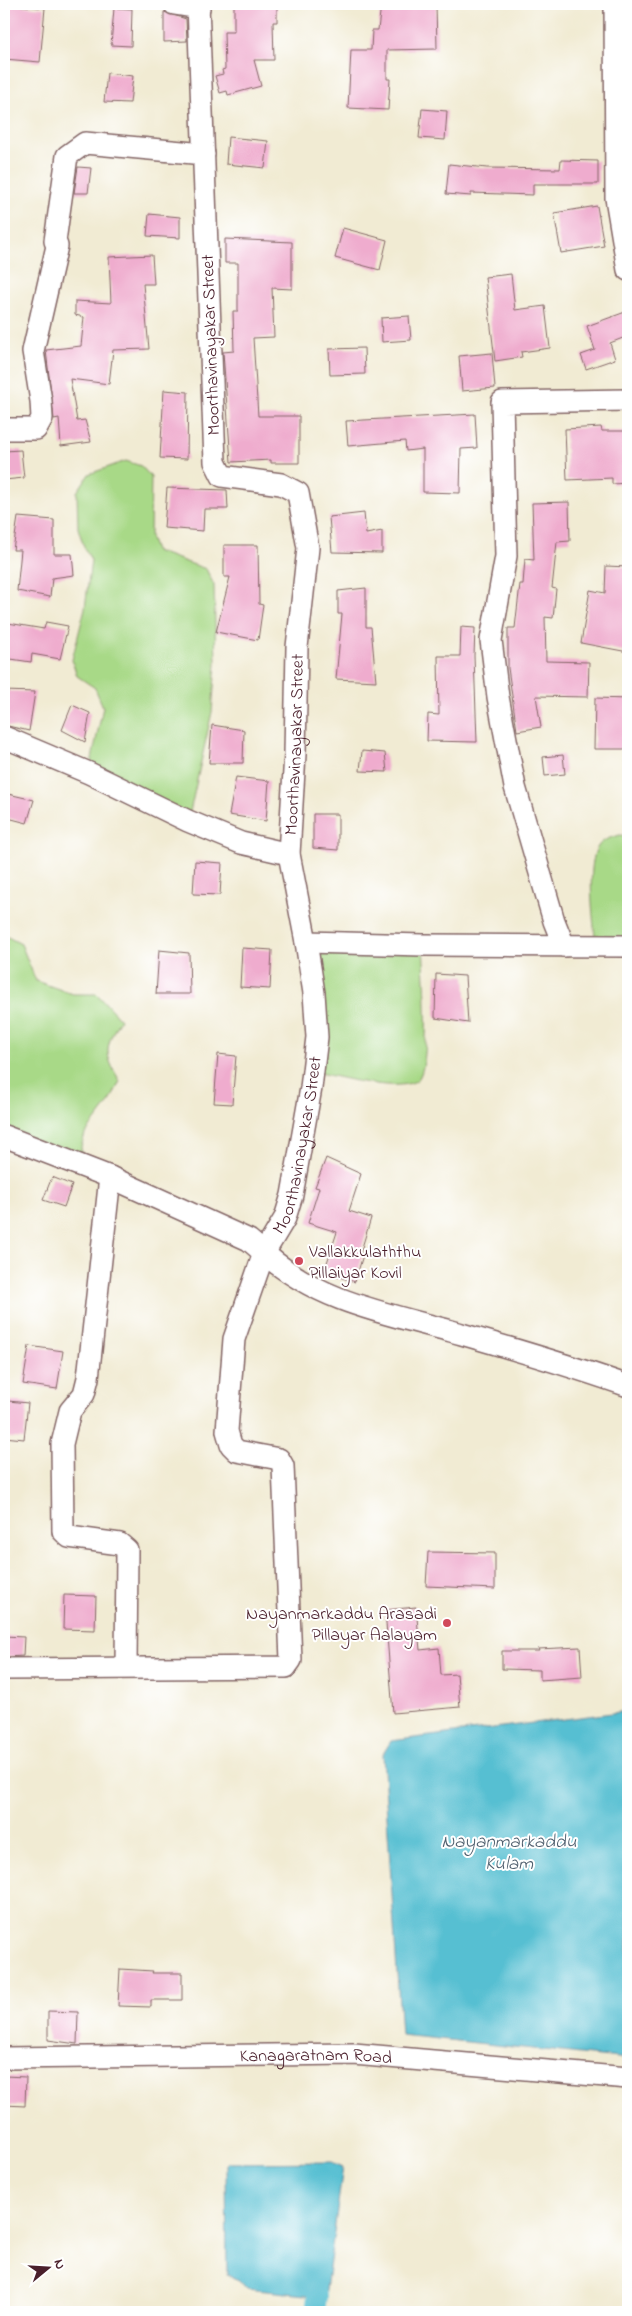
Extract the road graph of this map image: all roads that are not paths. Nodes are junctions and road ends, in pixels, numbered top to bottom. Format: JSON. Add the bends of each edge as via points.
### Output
{"nodes":[{"id":1,"x":174,"y":4,"type":"edge"},
{"id":2,"x":615,"y":4,"type":"edge"},
{"id":3,"x":199,"y":6,"type":"edge"},
{"id":4,"x":204,"y":154,"type":"junction"},
{"id":5,"x":628,"y":270,"type":"edge"},
{"id":6,"x":628,"y":400,"type":"edge"},
{"id":7,"x":4,"y":429,"type":"edge"},
{"id":8,"x":4,"y":737,"type":"edge"},
{"id":9,"x":289,"y":854,"type":"junction"},
{"id":10,"x":306,"y":942,"type":"junction"},
{"id":11,"x":564,"y":946,"type":"junction"},
{"id":12,"x":628,"y":946,"type":"edge"},
{"id":13,"x":4,"y":1136,"type":"edge"},
{"id":14,"x":110,"y":1177,"type":"junction"},
{"id":15,"x":264,"y":1253,"type":"junction"},
{"id":16,"x":628,"y":1386,"type":"edge"},
{"id":17,"x":126,"y":1667,"type":"junction"},
{"id":18,"x":4,"y":1669,"type":"edge"},
{"id":19,"x":4,"y":2058,"type":"edge"},
{"id":20,"x":628,"y":2078,"type":"edge"}],
"edges":[{"from":1,"to":3,"type":"street"},
{"from":2,"to":5,"type":"street","via":[[616,198]]},
{"from":3,"to":4,"type":"street","name":"Moorthavinayakar Street"},
{"from":4,"to":7,"type":"street","via":[[85,144],[67,156],[57,246],[33,351],[42,418],[36,429]]},
{"from":4,"to":9,"type":"street","name":"Moorthavinayakar Street","via":[[215,462],[222,476],[282,484],[298,493],[308,548],[297,647]]},
{"from":6,"to":11,"type":"street","via":[[502,402],[506,556],[491,640],[514,787]]},
{"from":8,"to":9,"type":"street","via":[[241,843]]},
{"from":9,"to":10,"type":"street","name":"Moorthavinayakar Street"},
{"from":10,"to":11,"type":"street"},
{"from":10,"to":15,"type":"street","name":"Moorthavinayakar Street","via":[[317,1037],[312,1088],[292,1195],[285,1218]]},
{"from":11,"to":12,"type":"street"},
{"from":13,"to":14,"type":"street","name":"Moorthavinayakar Street"},
{"from":14,"to":15,"type":"street","name":"Moorthavinayakar Street","via":[[249,1240]]},
{"from":14,"to":17,"type":"street","via":[[88,1378],[84,1394],[70,1411],[62,1444],[63,1531],[68,1537],[120,1544],[128,1550]]},
{"from":15,"to":16,"type":"street","via":[[295,1278],[347,1303],[580,1368]]},
{"from":15,"to":17,"type":"street","via":[[234,1339],[226,1431],[231,1445],[237,1450],[279,1459],[283,1466],[291,1660],[286,1667]]},
{"from":17,"to":18,"type":"street"},
{"from":19,"to":20,"type":"street","name":"Kanagaratnam Road","via":[[354,2054]]}]}
